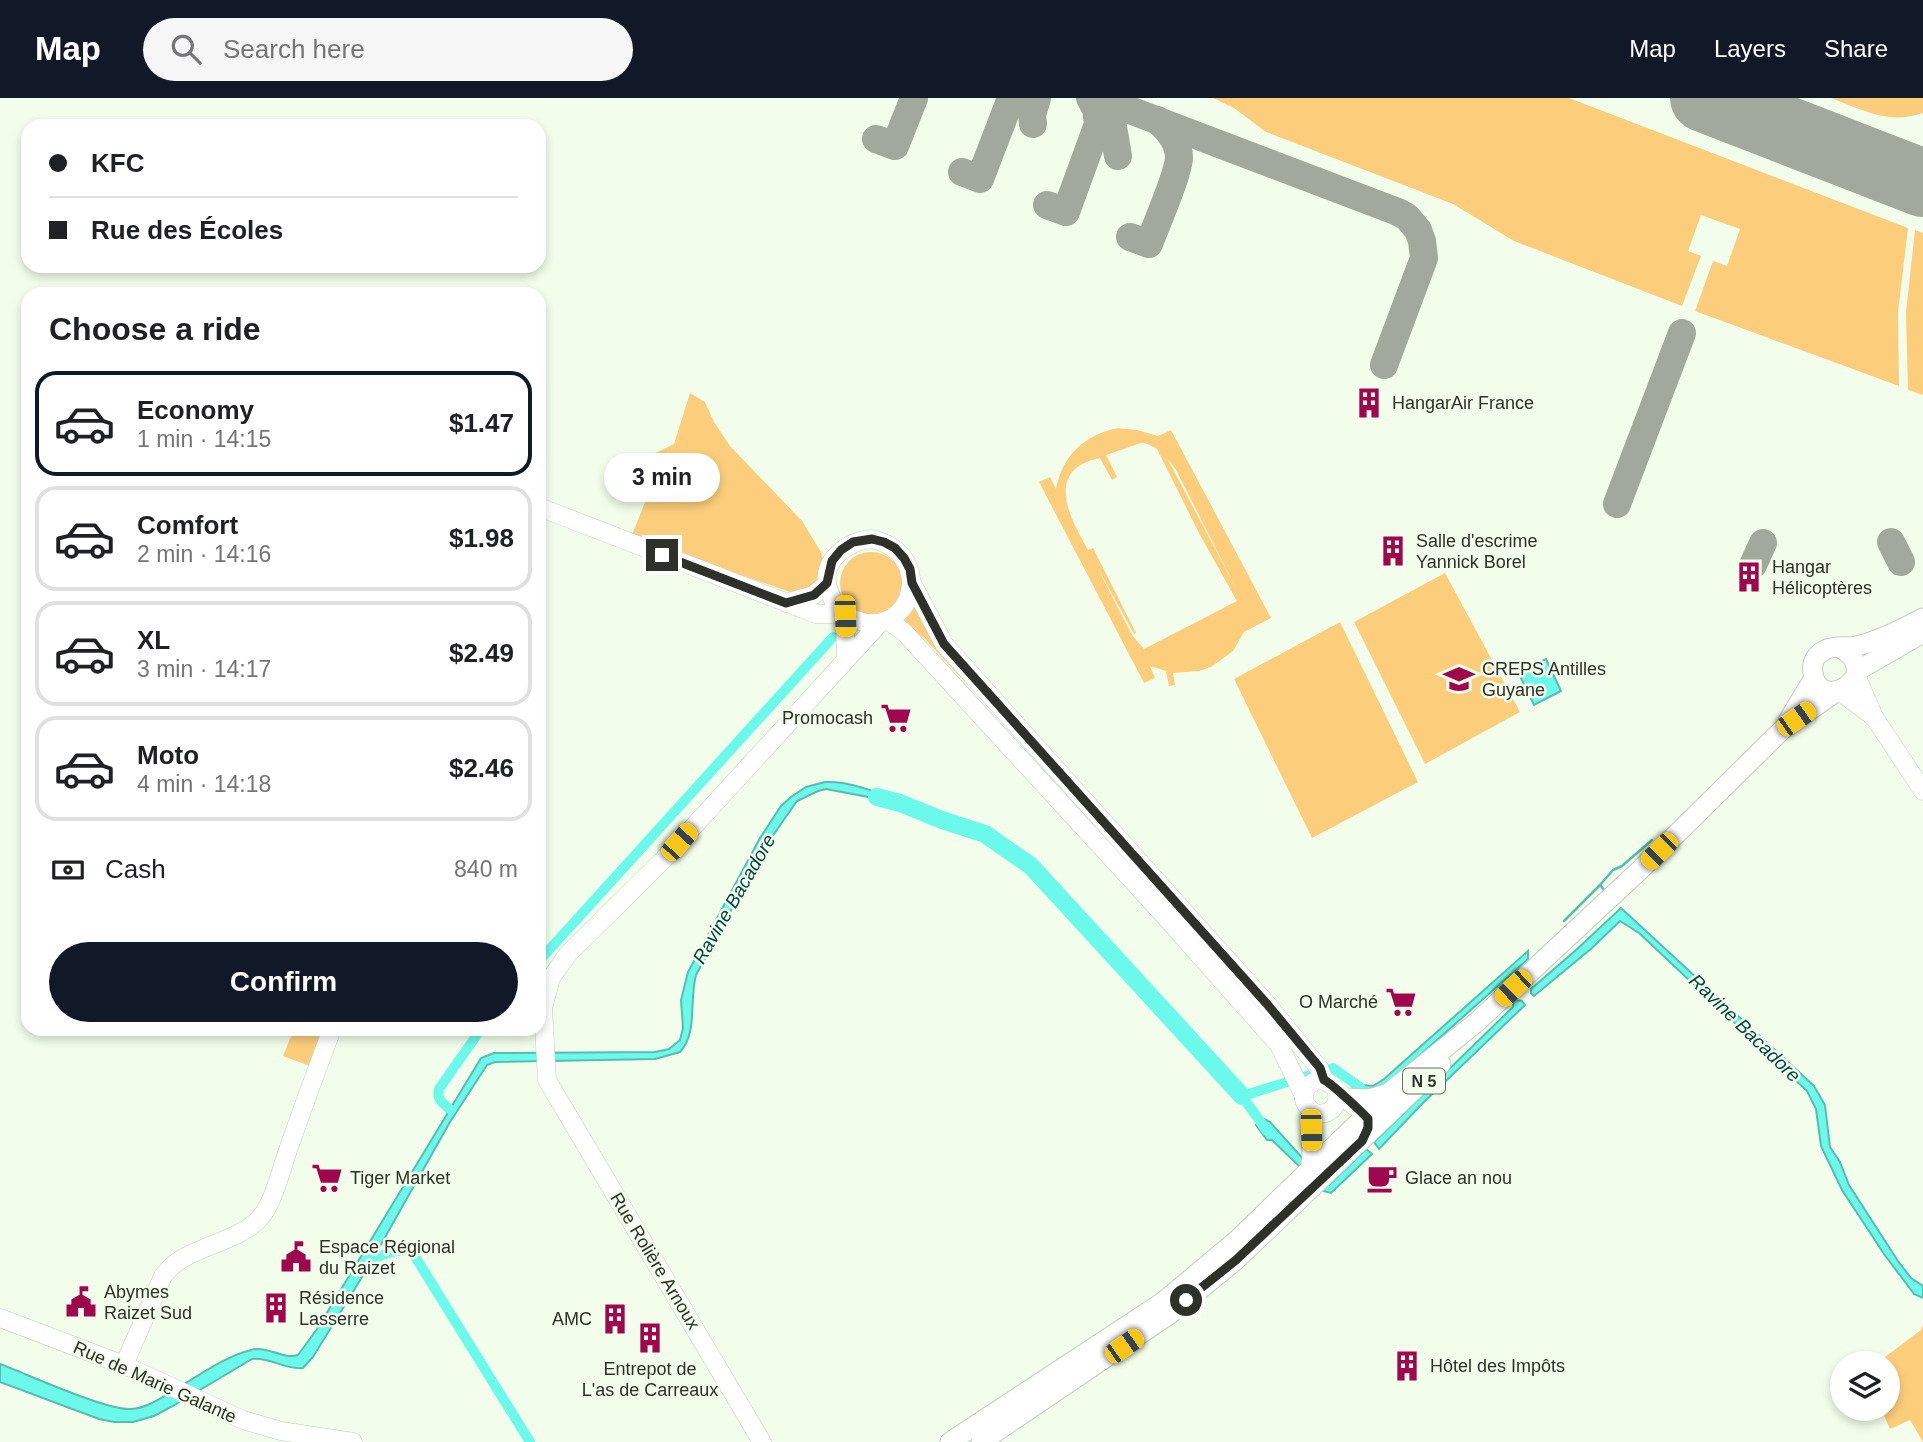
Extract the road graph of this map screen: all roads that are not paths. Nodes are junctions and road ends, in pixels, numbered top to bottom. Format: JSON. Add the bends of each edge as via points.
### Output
{"nodes":[{"id":1,"x":546,"y":510,"type":"edge"},
{"id":2,"x":827,"y":583,"type":"junction"},
{"id":3,"x":912,"y":583,"type":"junction"},
{"id":4,"x":786,"y":603,"type":"junction"},
{"id":5,"x":843,"y":615,"type":"junction"},
{"id":6,"x":1923,"y":618,"type":"edge"},
{"id":7,"x":883,"y":622,"type":"junction"},
{"id":8,"x":1923,"y":633,"type":"edge"},
{"id":9,"x":1842,"y":649,"type":"junction"},
{"id":10,"x":846,"y":660,"type":"junction"},
{"id":11,"x":1857,"y":673,"type":"junction"},
{"id":12,"x":1814,"y":678,"type":"junction"},
{"id":13,"x":1838,"y":691,"type":"junction"},
{"id":14,"x":1874,"y":717,"type":"junction"},
{"id":15,"x":1784,"y":728,"type":"junction"},
{"id":16,"x":1923,"y":791,"type":"edge"},
{"id":17,"x":546,"y":999,"type":"edge"},
{"id":18,"x":1478,"y":1021,"type":"junction"},
{"id":19,"x":329,"y":1036,"type":"edge"},
{"id":20,"x":544,"y":1036,"type":"edge"},
{"id":21,"x":1330,"y":1083,"type":"junction"},
{"id":22,"x":1301,"y":1091,"type":"junction"},
{"id":23,"x":1390,"y":1092,"type":"junction"},
{"id":24,"x":1365,"y":1115,"type":"junction"},
{"id":25,"x":1311,"y":1130,"type":"junction"},
{"id":26,"x":1366,"y":1137,"type":"junction"},
{"id":27,"x":1329,"y":1161,"type":"junction"},
{"id":28,"x":1310,"y":1171,"type":"junction"},
{"id":29,"x":0,"y":1318,"type":"edge"},
{"id":30,"x":124,"y":1366,"type":"junction"},
{"id":31,"x":353,"y":1442,"type":"edge"},
{"id":32,"x":762,"y":1442,"type":"edge"},
{"id":33,"x":950,"y":1442,"type":"edge"},
{"id":34,"x":981,"y":1442,"type":"edge"}],
"edges":[{"from":1,"to":4,"type":"main road"},
{"from":2,"to":3,"type":"main road","via":[[832,561],[841,550],[853,542],[872,539],[891,545],[904,558]]},
{"from":2,"to":4,"type":"main road","via":[[814,595]]},
{"from":2,"to":5,"type":"main road"},
{"from":3,"to":7,"type":"main road","via":[[902,608]]},
{"from":3,"to":21,"type":"main road","via":[[944,644],[1267,1004]]},
{"from":4,"to":5,"type":"main road","via":[[816,614]]},
{"from":5,"to":7,"type":"main road","via":[[863,623]]},
{"from":5,"to":10,"type":"main road"},
{"from":6,"to":9,"type":"main road","via":[[1879,639]]},
{"from":7,"to":10,"type":"main road"},
{"from":7,"to":22,"type":"main road","via":[[905,632],[1161,912],[1279,1045]]},
{"from":8,"to":11,"type":"main road"},
{"from":9,"to":11,"type":"main road","via":[[1852,657]]},
{"from":9,"to":12,"type":"main road","via":[[1829,648],[1819,654],[1812,668]]},
{"from":10,"to":17,"type":"main road","name":"Rue Rolière Arnoux","via":[[661,862],[568,954],[551,978]]},
{"from":11,"to":13,"type":"main road","via":[[1851,684]]},
{"from":11,"to":14,"type":"main road"},
{"from":12,"to":13,"type":"main road","via":[[1821,687]]},
{"from":12,"to":15,"type":"main road","number":"N 5"},
{"from":13,"to":14,"type":"main road"},
{"from":13,"to":15,"type":"main road","number":"N 5"},
{"from":14,"to":16,"type":"main road"},
{"from":15,"to":18,"type":"main road","number":"N 5"},
{"from":18,"to":23,"type":"main road","number":"N 5"},
{"from":18,"to":26,"type":"main road","number":"N 5","via":[[1459,1046]]},
{"from":19,"to":30,"type":"main road","via":[[263,1214],[252,1225],[169,1269]]},
{"from":20,"to":32,"type":"main road","name":"Rue Rolière Arnoux","via":[[547,1080]]},
{"from":21,"to":22,"type":"main road","via":[[1311,1083]]},
{"from":21,"to":22,"type":"main road","via":[[1335,1106],[1328,1113],[1319,1114]]},
{"from":21,"to":23,"type":"main road","via":[[1369,1099]]},
{"from":21,"to":24,"type":"main road"},
{"from":22,"to":25,"type":"main road"},
{"from":23,"to":24,"type":"main road","number":"N 5"},
{"from":24,"to":26,"type":"main road","via":[[1369,1122]]},
{"from":24,"to":27,"type":"main road","number":"N 5"},
{"from":25,"to":27,"type":"main road"},
{"from":25,"to":28,"type":"main road"},
{"from":26,"to":27,"type":"main road","number":"N 5"},
{"from":27,"to":28,"type":"main road","number":"N 5"},
{"from":27,"to":34,"type":"main road","number":"N 5","via":[[1236,1260],[1170,1314]]},
{"from":28,"to":33,"type":"main road","number":"N 5","via":[[1163,1302]]},
{"from":29,"to":30,"type":"main road","name":"Rue de Marie Galante"},
{"from":30,"to":31,"type":"main road","name":"Rue de Marie Galante","via":[[243,1420]]}]}
